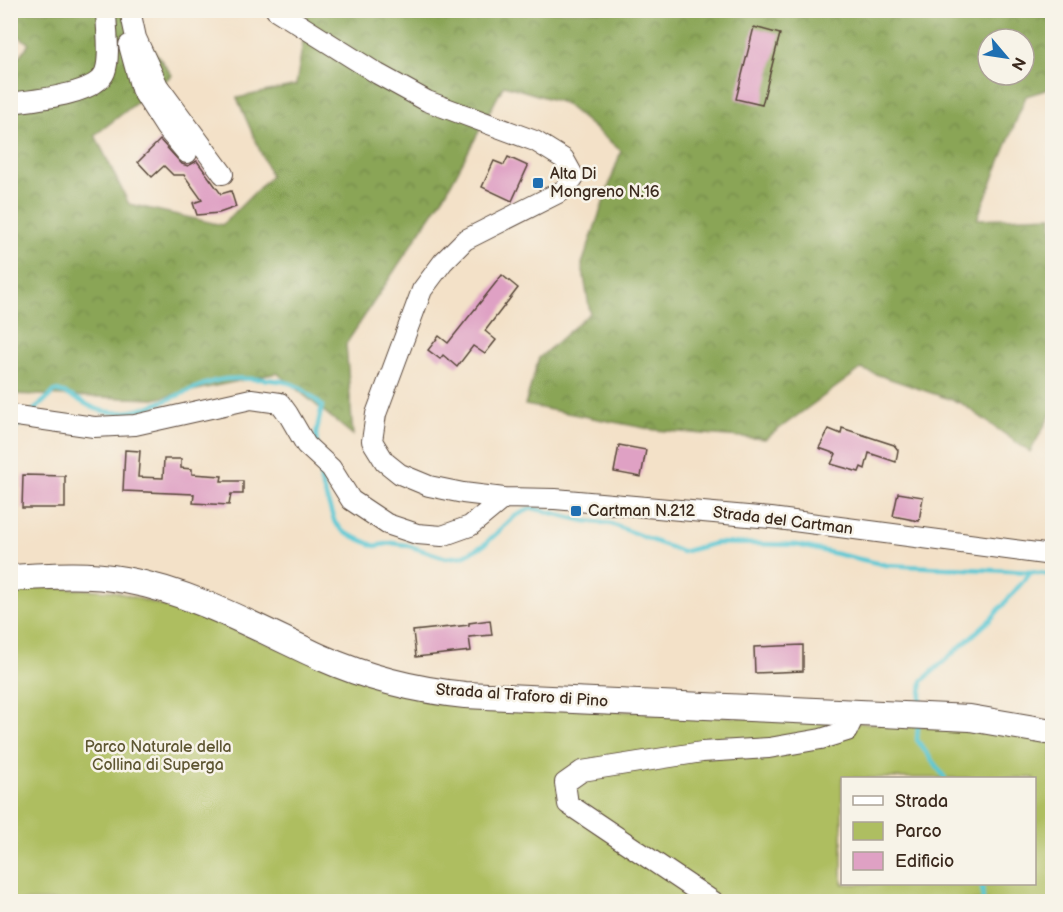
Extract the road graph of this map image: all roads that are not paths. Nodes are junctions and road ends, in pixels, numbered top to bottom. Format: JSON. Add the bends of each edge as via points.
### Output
{"nodes":[{"id":1,"x":106,"y":10,"type":"edge"},
{"id":2,"x":119,"y":10,"type":"edge"},
{"id":3,"x":130,"y":10,"type":"edge"},
{"id":4,"x":276,"y":10,"type":"edge"},
{"id":5,"x":10,"y":103,"type":"edge"},
{"id":6,"x":187,"y":153,"type":"dead end"},
{"id":7,"x":223,"y":174,"type":"dead end"},
{"id":8,"x":22,"y":416,"type":"edge"},
{"id":9,"x":504,"y":498,"type":"junction"},
{"id":10,"x":1053,"y":555,"type":"edge"},
{"id":11,"x":10,"y":578,"type":"edge"},
{"id":12,"x":856,"y":712,"type":"junction"},
{"id":13,"x":1053,"y":732,"type":"edge"},
{"id":14,"x":714,"y":902,"type":"edge"}],
"edges":[{"from":1,"to":5,"type":"street","via":[[106,71],[100,81],[62,94]]},
{"from":2,"to":6,"type":"street","via":[[141,89]]},
{"from":3,"to":7,"type":"street","via":[[136,38],[158,87]]},
{"from":4,"to":9,"type":"street","name":"Strada del Cartman","via":[[427,101],[535,141],[564,159],[574,177],[564,190],[465,240],[443,262],[422,290],[376,414],[372,441],[385,462],[400,474],[463,494]]},
{"from":8,"to":9,"type":"street","via":[[94,427],[135,425],[251,399],[267,400],[280,403],[306,445],[331,468],[351,500],[387,524],[417,534],[442,536],[470,526]]},
{"from":9,"to":10,"type":"street","name":"Strada del Cartman","via":[[771,518]]},
{"from":11,"to":12,"type":"main road","name":"Strada al Traforo di Pino","via":[[83,576],[155,587],[204,604],[359,672],[437,692]]},
{"from":12,"to":13,"type":"main road","name":"Strada al Traforo di Pino","via":[[970,718]]},
{"from":12,"to":14,"type":"street","via":[[847,731],[820,739],[582,771],[565,783],[568,804]]}]}
